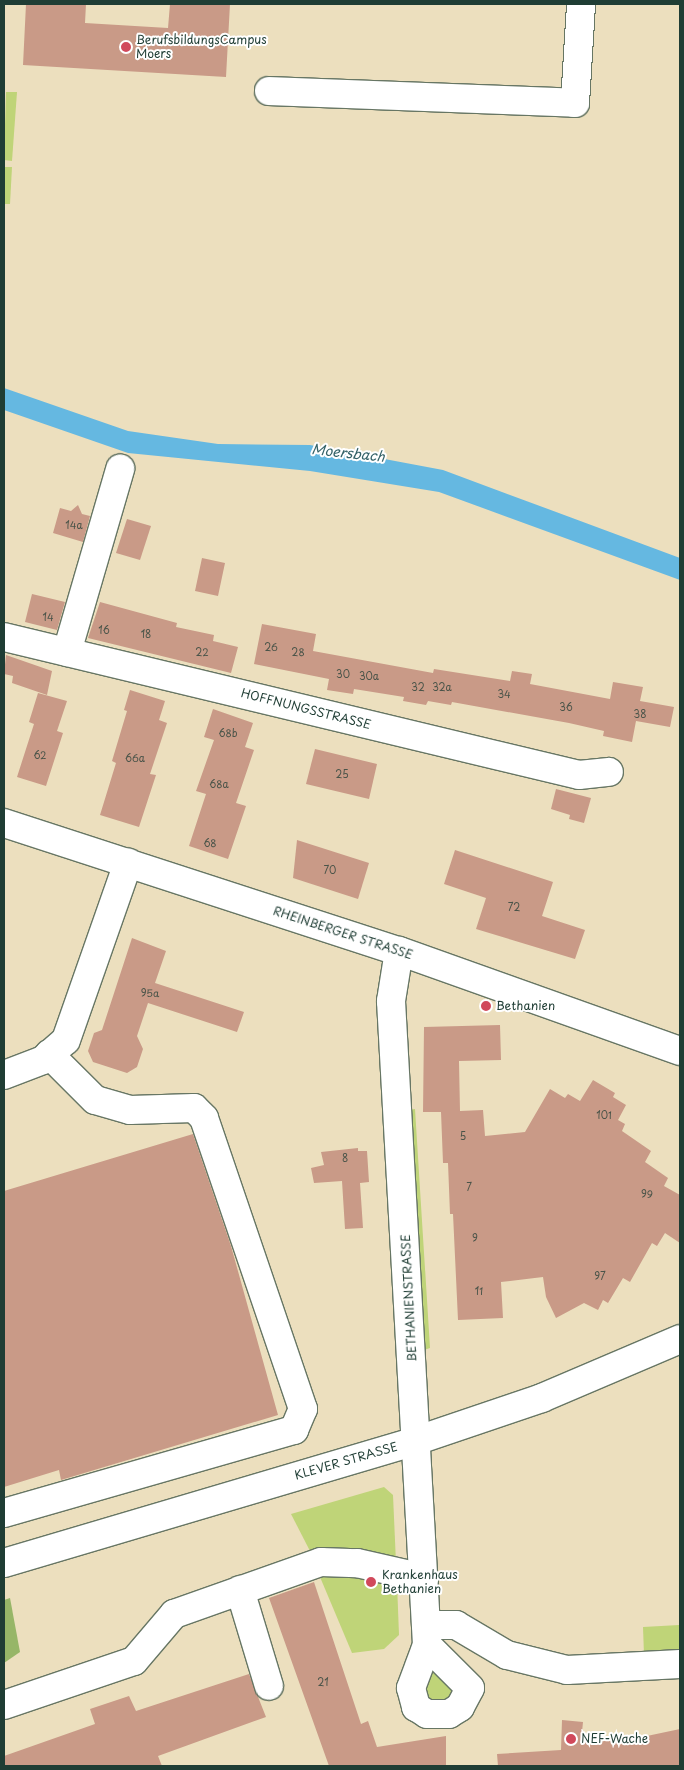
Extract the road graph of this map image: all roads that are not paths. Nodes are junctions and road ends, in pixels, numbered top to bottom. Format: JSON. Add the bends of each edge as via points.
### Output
{"nodes":[{"id":1,"x":581,"y":4,"type":"edge"},
{"id":2,"x":269,"y":91,"type":"dead end"},
{"id":3,"x":120,"y":469,"type":"dead end"},
{"id":4,"x":4,"y":637,"type":"edge"},
{"id":5,"x":66,"y":652,"type":"junction"},
{"id":6,"x":609,"y":772,"type":"dead end"},
{"id":7,"x":4,"y":823,"type":"edge"},
{"id":8,"x":128,"y":863,"type":"junction"},
{"id":9,"x":400,"y":950,"type":"junction"},
{"id":10,"x":680,"y":1051,"type":"edge"},
{"id":11,"x":49,"y":1054,"type":"junction"},
{"id":12,"x":4,"y":1075,"type":"edge"},
{"id":13,"x":680,"y":1339,"type":"edge"},
{"id":14,"x":418,"y":1440,"type":"junction"},
{"id":15,"x":4,"y":1513,"type":"edge"},
{"id":16,"x":4,"y":1563,"type":"edge"},
{"id":17,"x":424,"y":1578,"type":"junction"},
{"id":18,"x":240,"y":1590,"type":"junction"},
{"id":19,"x":426,"y":1635,"type":"junction"},
{"id":20,"x":680,"y":1664,"type":"edge"},
{"id":21,"x":269,"y":1686,"type":"dead end"},
{"id":22,"x":4,"y":1705,"type":"edge"}],
"edges":[{"from":1,"to":2,"type":"street","via":[[575,103]]},
{"from":3,"to":5,"type":"street"},
{"from":4,"to":5,"type":"street","name":"HOFFNUNGSSTRASSE"},
{"from":5,"to":6,"type":"street","name":"HOFFNUNGSSTRASSE","via":[[579,775]]},
{"from":7,"to":8,"type":"street","name":"RHEINBERGER STRASSE"},
{"from":8,"to":9,"type":"street","name":"RHEINBERGER STRASSE"},
{"from":8,"to":11,"type":"street","via":[[66,1040]]},
{"from":9,"to":10,"type":"street","name":"RHEINBERGER STRASSE"},
{"from":9,"to":14,"type":"street","name":"BETHANIENSTRASSE","via":[[391,1001]]},
{"from":11,"to":12,"type":"street","via":[[43,1060]]},
{"from":11,"to":15,"type":"street","via":[[94,1100],[130,1110],[194,1108],[204,1118],[303,1409],[294,1430]]},
{"from":13,"to":14,"type":"street","name":"KLEVER STRASSE","via":[[542,1398]]},
{"from":14,"to":16,"type":"street","name":"KLEVER STRASSE"},
{"from":14,"to":17,"type":"street","name":"BETHANIENSTRASSE"},
{"from":17,"to":18,"type":"street","via":[[332,1561]]},
{"from":17,"to":19,"type":"street","name":"BETHANIENSTRASSE"},
{"from":18,"to":21,"type":"street"},
{"from":18,"to":22,"type":"street","via":[[174,1614],[134,1661]]},
{"from":19,"to":19,"type":"street","name":"BETHANIENSTRASSE","via":[[411,1688],[416,1707],[427,1714],[449,1714],[460,1707],[470,1688]]},
{"from":19,"to":20,"type":"street","via":[[456,1625],[507,1655],[567,1670]]}]}
